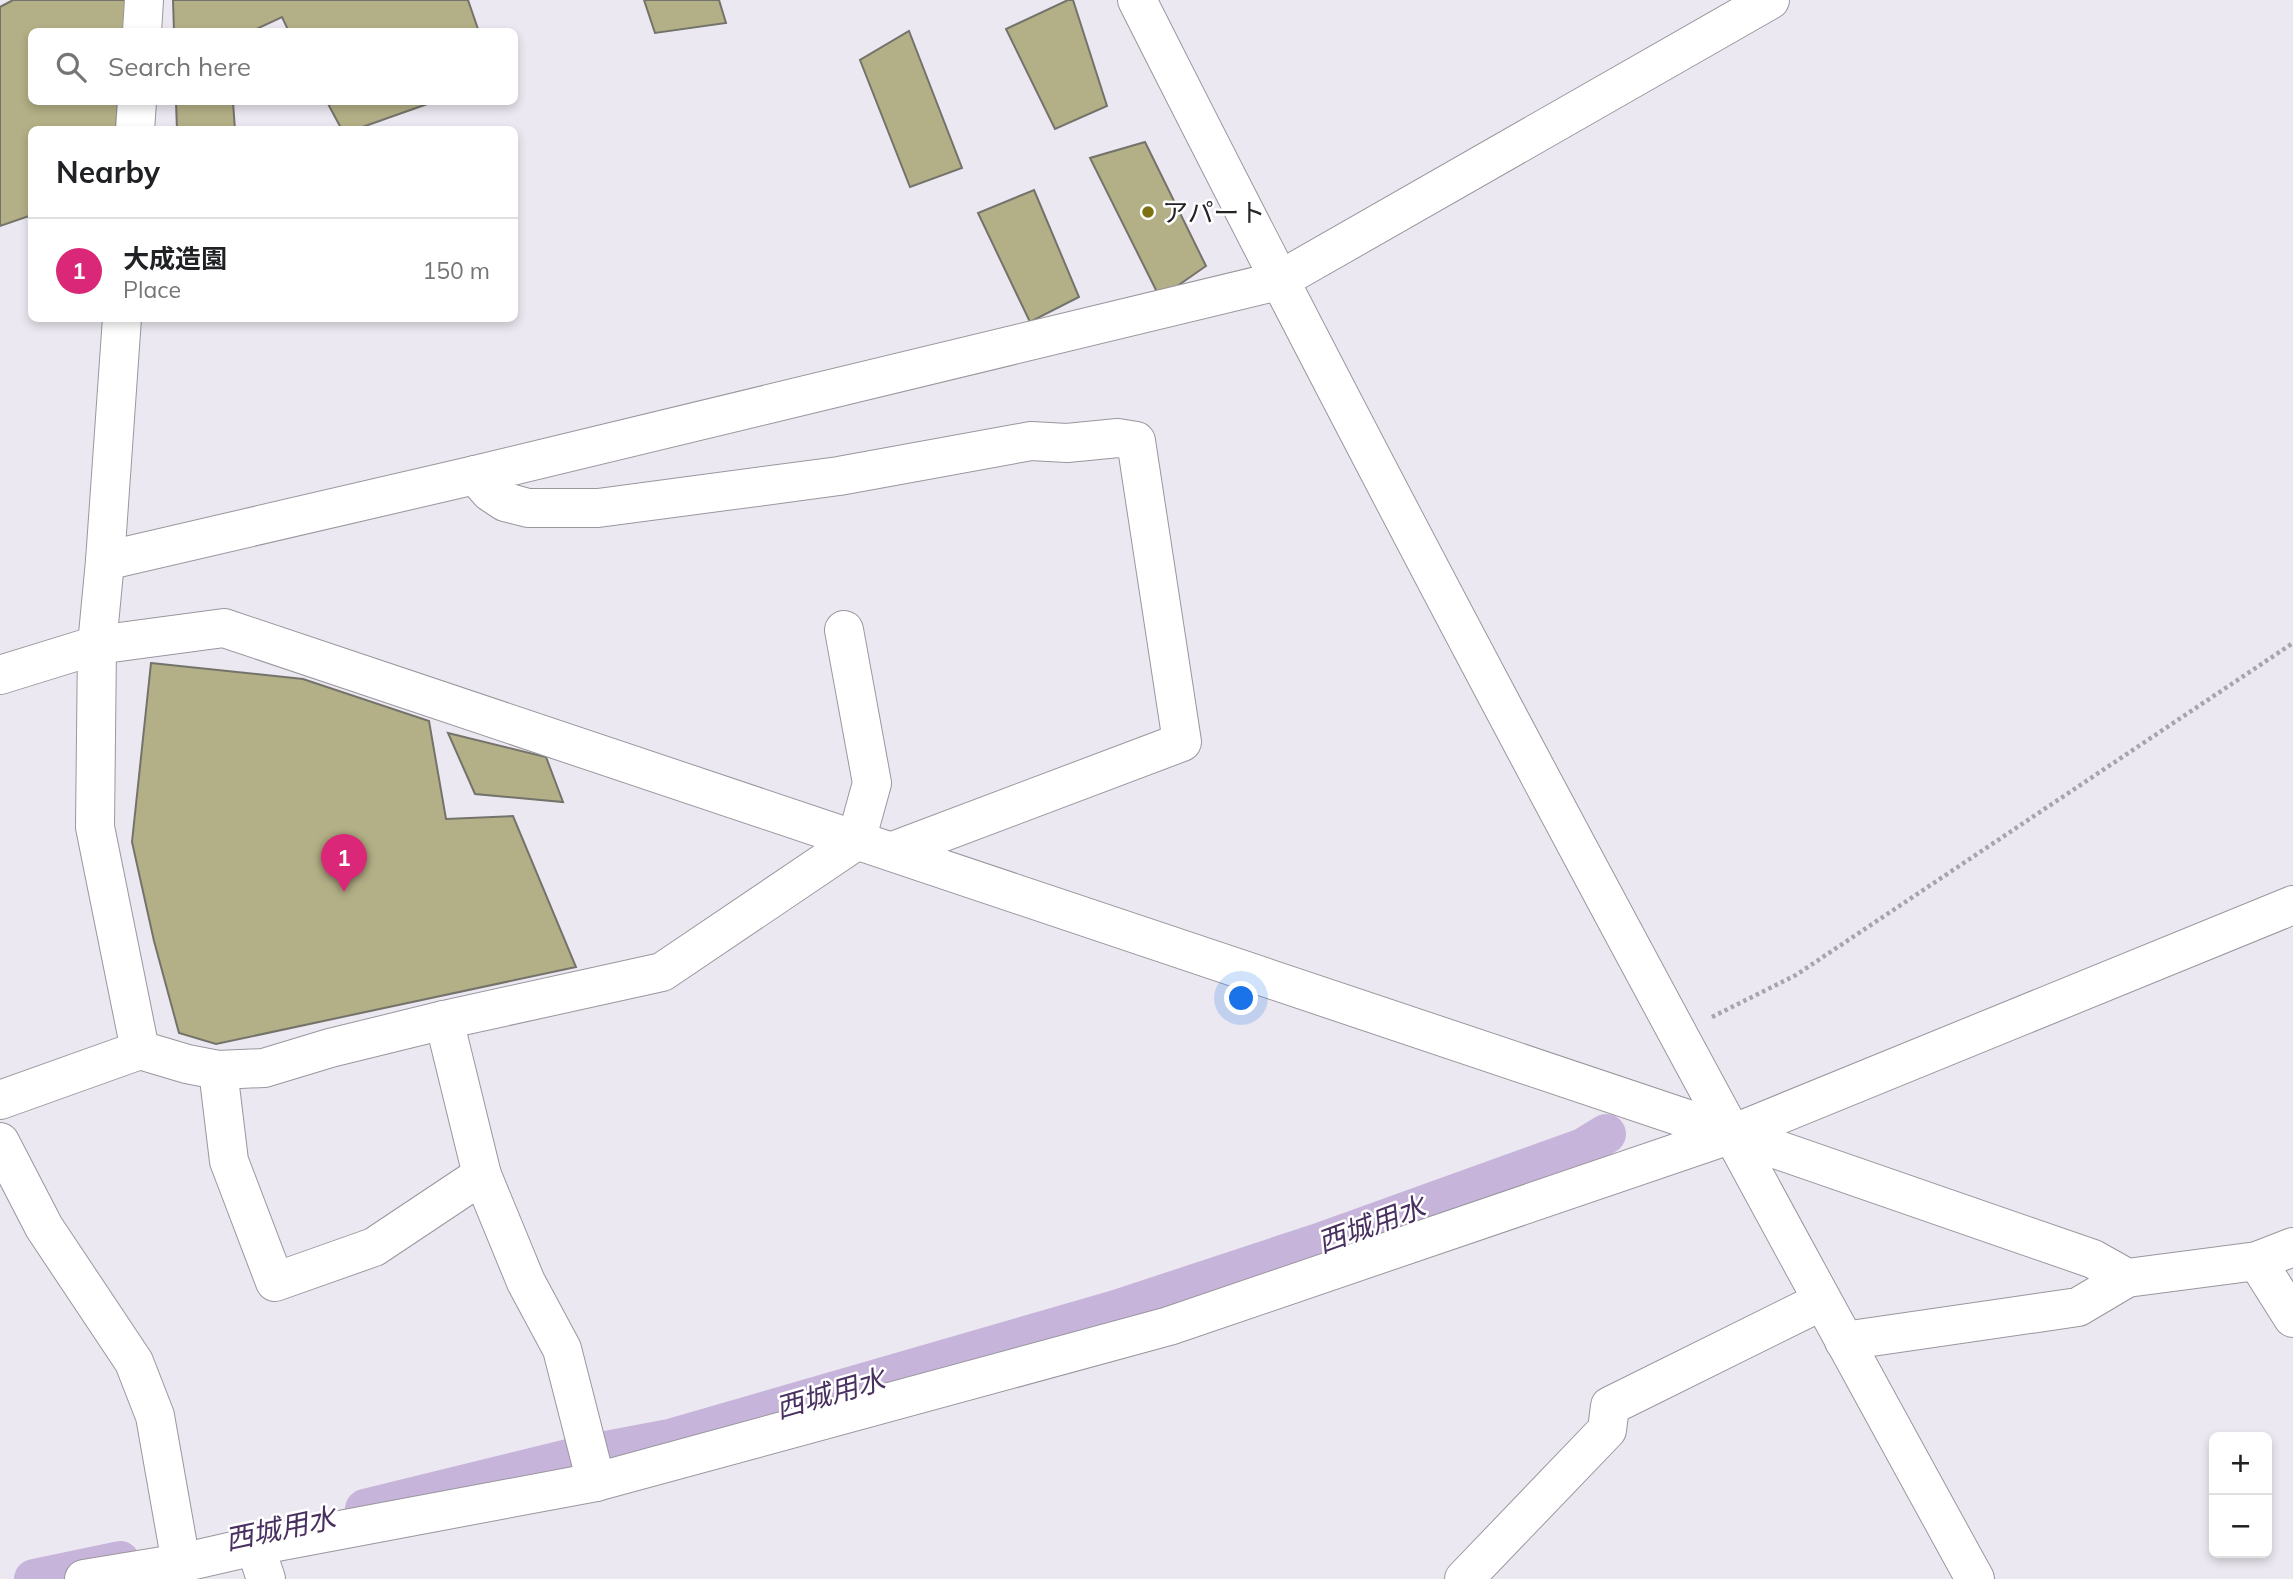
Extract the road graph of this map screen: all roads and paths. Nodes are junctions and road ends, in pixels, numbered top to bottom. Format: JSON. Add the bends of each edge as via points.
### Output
{"nodes":[{"id":1,"x":144,"y":0,"type":"edge"},
{"id":2,"x":1138,"y":0,"type":"edge"},
{"id":3,"x":1770,"y":0,"type":"edge"},
{"id":4,"x":142,"y":28,"type":"edge"},
{"id":5,"x":137,"y":105,"type":"edge"},
{"id":6,"x":135,"y":126,"type":"edge"},
{"id":7,"x":1278,"y":281,"type":"junction"},
{"id":8,"x":122,"y":322,"type":"edge"},
{"id":9,"x":475,"y":475,"type":"junction"},
{"id":10,"x":105,"y":561,"type":"junction"},
{"id":11,"x":844,"y":630,"type":"dead end"},
{"id":12,"x":2293,"y":643,"type":"edge"},
{"id":13,"x":97,"y":645,"type":"junction"},
{"id":14,"x":0,"y":675,"type":"edge"},
{"id":15,"x":856,"y":841,"type":"junction"},
{"id":16,"x":893,"y":851,"type":"junction"},
{"id":17,"x":2293,"y":905,"type":"edge"},
{"id":18,"x":444,"y":1020,"type":"junction"},
{"id":19,"x":1677,"y":1034,"type":"junction"},
{"id":20,"x":140,"y":1050,"type":"junction"},
{"id":21,"x":218,"y":1070,"type":"junction"},
{"id":22,"x":0,"y":1100,"type":"edge"},
{"id":23,"x":1732,"y":1134,"type":"junction"},
{"id":24,"x":0,"y":1142,"type":"edge"},
{"id":25,"x":482,"y":1175,"type":"junction"},
{"id":26,"x":2293,"y":1247,"type":"edge"},
{"id":27,"x":2257,"y":1261,"type":"junction"},
{"id":28,"x":2127,"y":1278,"type":"junction"},
{"id":29,"x":1822,"y":1301,"type":"junction"},
{"id":30,"x":2293,"y":1318,"type":"edge"},
{"id":31,"x":1844,"y":1341,"type":"junction"},
{"id":32,"x":596,"y":1482,"type":"junction"},
{"id":33,"x":181,"y":1563,"type":"junction"},
{"id":34,"x":261,"y":1563,"type":"edge"},
{"id":35,"x":84,"y":1579,"type":"edge"},
{"id":36,"x":1465,"y":1579,"type":"edge"},
{"id":37,"x":1975,"y":1579,"type":"edge"}],
"edges":[{"from":1,"to":4,"type":"street"},
{"from":2,"to":7,"type":"street"},
{"from":3,"to":7,"type":"street"},
{"from":5,"to":6,"type":"street"},
{"from":7,"to":9,"type":"street"},
{"from":7,"to":19,"type":"street"},
{"from":8,"to":10,"type":"street"},
{"from":9,"to":10,"type":"street"},
{"from":9,"to":16,"type":"street","via":[[505,502],[528,508],[598,509],[839,476],[1031,441],[1136,441],[1182,742]]},
{"from":10,"to":13,"type":"street"},
{"from":11,"to":15,"type":"street","via":[[872,783]]},
{"from":12,"to":19,"type":"path","via":[[1796,975]]},
{"from":13,"to":14,"type":"street"},
{"from":13,"to":15,"type":"street","via":[[224,628]]},
{"from":13,"to":20,"type":"street","via":[[95,827]]},
{"from":15,"to":16,"type":"street"},
{"from":15,"to":18,"type":"street","via":[[662,972]]},
{"from":16,"to":23,"type":"street"},
{"from":17,"to":23,"type":"street"},
{"from":18,"to":21,"type":"street","via":[[264,1068]]},
{"from":18,"to":25,"type":"street"},
{"from":19,"to":23,"type":"street"},
{"from":20,"to":21,"type":"street"},
{"from":20,"to":22,"type":"street"},
{"from":21,"to":25,"type":"street","via":[[229,1161],[275,1282],[374,1247]]},
{"from":23,"to":28,"type":"street","via":[[2093,1259]]},
{"from":23,"to":29,"type":"street"},
{"from":23,"to":32,"type":"street","via":[[1169,1326]]},
{"from":24,"to":33,"type":"street","via":[[44,1227],[134,1362],[155,1416]]},
{"from":25,"to":32,"type":"street","via":[[526,1282],[562,1349]]},
{"from":26,"to":27,"type":"street"},
{"from":27,"to":28,"type":"street"},
{"from":27,"to":30,"type":"street"},
{"from":28,"to":31,"type":"street","via":[[2078,1307]]},
{"from":29,"to":31,"type":"street"},
{"from":29,"to":36,"type":"street","via":[[1610,1406],[1607,1430]]},
{"from":31,"to":37,"type":"street"},
{"from":32,"to":34,"type":"street"},
{"from":33,"to":34,"type":"street"},
{"from":33,"to":35,"type":"street"}]}
